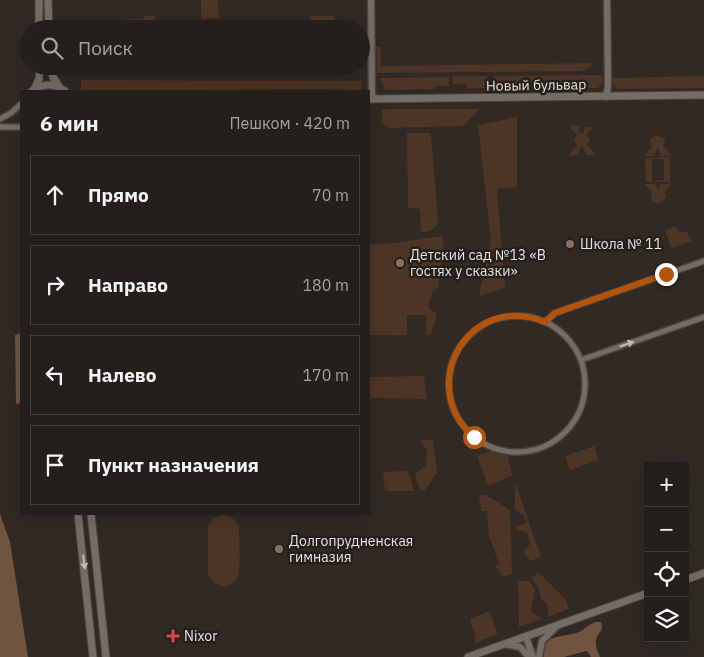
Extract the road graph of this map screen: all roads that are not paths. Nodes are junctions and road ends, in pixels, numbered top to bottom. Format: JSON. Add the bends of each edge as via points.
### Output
{"nodes":[{"id":1,"x":39,"y":0,"type":"edge"},
{"id":2,"x":48,"y":0,"type":"edge"},
{"id":3,"x":371,"y":0,"type":"edge"},
{"id":4,"x":607,"y":0,"type":"edge"},
{"id":5,"x":39,"y":20,"type":"edge"},
{"id":6,"x":49,"y":20,"type":"edge"},
{"id":7,"x":39,"y":75,"type":"edge"},
{"id":8,"x":53,"y":75,"type":"edge"},
{"id":9,"x":33,"y":90,"type":"edge"},
{"id":10,"x":35,"y":90,"type":"edge"},
{"id":11,"x":62,"y":90,"type":"edge"},
{"id":12,"x":704,"y":95,"type":"edge"},
{"id":13,"x":606,"y":97,"type":"junction"},
{"id":14,"x":370,"y":99,"type":"edge"},
{"id":15,"x":20,"y":105,"type":"edge"},
{"id":16,"x":0,"y":119,"type":"edge"},
{"id":17,"x":0,"y":127,"type":"edge"},
{"id":18,"x":20,"y":127,"type":"edge"},
{"id":19,"x":704,"y":261,"type":"edge"},
{"id":20,"x":704,"y":317,"type":"edge"},
{"id":21,"x":545,"y":322,"type":"junction"},
{"id":22,"x":581,"y":360,"type":"junction"},
{"id":23,"x":78,"y":515,"type":"edge"},
{"id":24,"x":91,"y":515,"type":"edge"},
{"id":25,"x":704,"y":573,"type":"edge"},
{"id":26,"x":689,"y":579,"type":"edge"},
{"id":27,"x":644,"y":594,"type":"edge"},
{"id":28,"x":557,"y":626,"type":"junction"},
{"id":29,"x":526,"y":637,"type":"junction"},
{"id":30,"x":504,"y":644,"type":"junction"},
{"id":31,"x":93,"y":657,"type":"edge"},
{"id":32,"x":106,"y":657,"type":"edge"},
{"id":33,"x":468,"y":657,"type":"edge"},
{"id":34,"x":529,"y":657,"type":"edge"},
{"id":35,"x":533,"y":657,"type":"edge"},
{"id":36,"x":539,"y":657,"type":"edge"}],
"edges":[{"from":1,"to":5,"type":"main road"},
{"from":2,"to":6,"type":"main road"},
{"from":3,"to":14,"type":"street"},
{"from":4,"to":13,"type":"street"},
{"from":7,"to":9,"type":"main road"},
{"from":8,"to":11,"type":"main road"},
{"from":10,"to":11,"type":"main road","via":[[46,85]]},
{"from":12,"to":13,"type":"main road","name":"Новый бульвар"},
{"from":13,"to":14,"type":"main road","name":"Новый бульвар"},
{"from":15,"to":16,"type":"street"},
{"from":17,"to":18,"type":"street"},
{"from":19,"to":21,"type":"street","via":[[555,313]]},
{"from":22,"to":20,"type":"street","one_way":true},
{"from":21,"to":22,"type":"street","via":[[569,340]]},
{"from":21,"to":22,"type":"street","via":[[510,316],[489,322],[461,344],[454,356],[448,387],[455,414],[468,432],[487,446],[501,451],[531,451],[546,446],[564,433],[578,415],[585,388]]},
{"from":23,"to":31,"type":"main road","one_way":true},
{"from":24,"to":32,"type":"main road"},
{"from":25,"to":26,"type":"main road"},
{"from":27,"to":28,"type":"main road"},
{"from":28,"to":29,"type":"main road"},
{"from":28,"to":36,"type":"street","via":[[542,641]]},
{"from":29,"to":30,"type":"main road"},
{"from":29,"to":35,"type":"street"},
{"from":30,"to":33,"type":"main road"},
{"from":30,"to":34,"type":"street","via":[[520,647]]}]}
